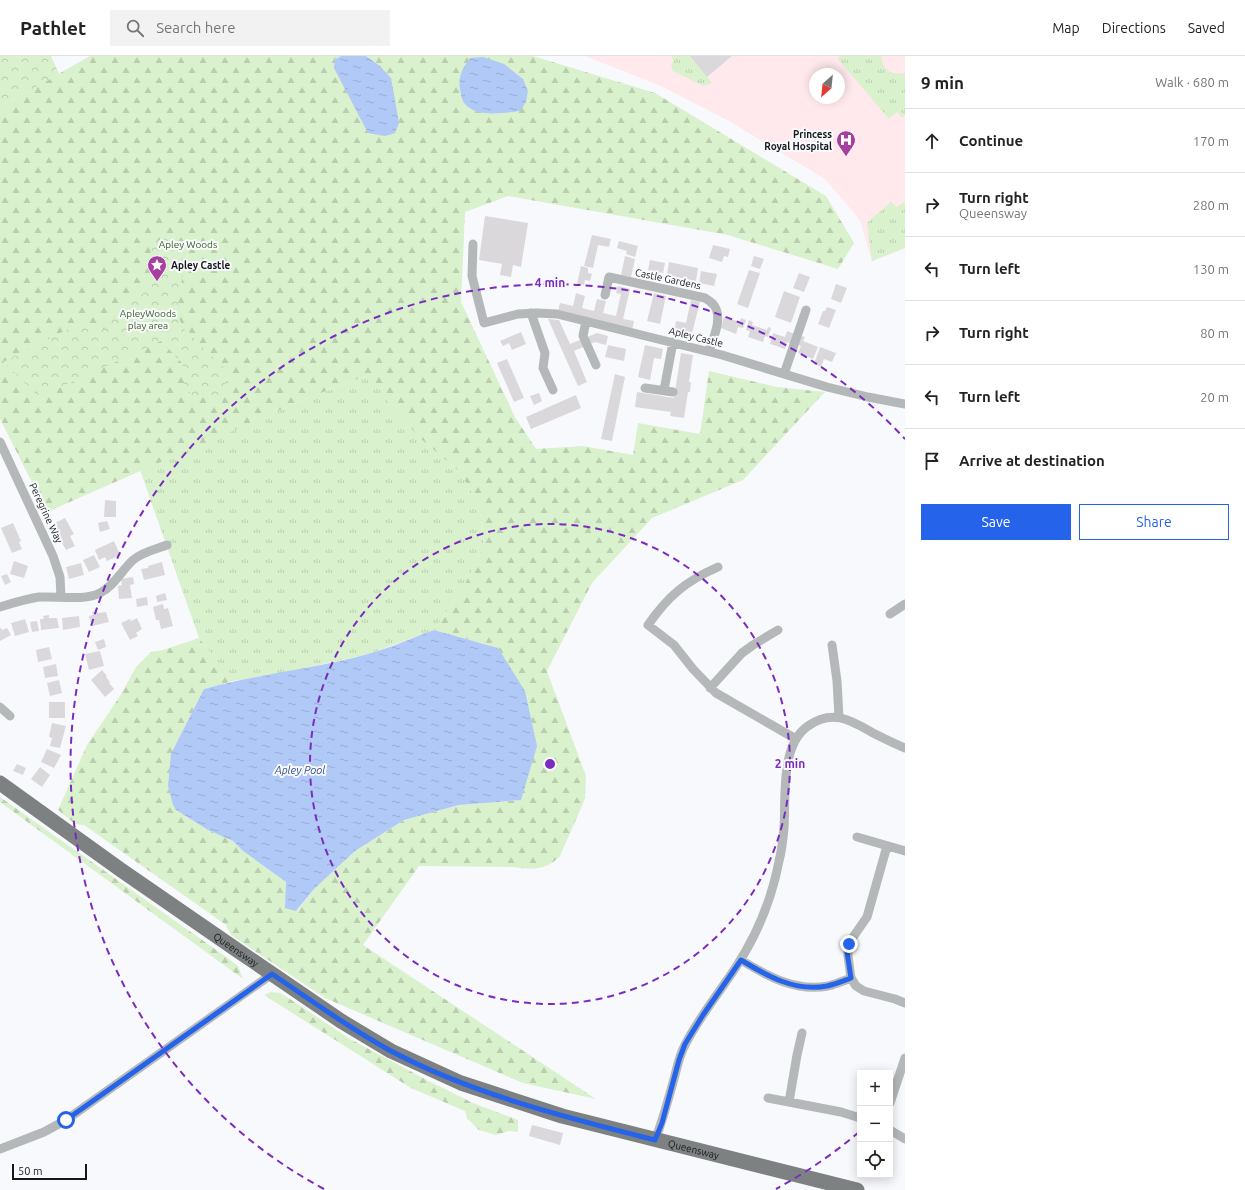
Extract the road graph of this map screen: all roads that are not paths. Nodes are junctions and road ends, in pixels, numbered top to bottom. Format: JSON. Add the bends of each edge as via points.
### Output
{"nodes":[{"id":1,"x":473,"y":244,"type":"dead end"},
{"id":2,"x":605,"y":295,"type":"dead end"},
{"id":3,"x":806,"y":310,"type":"dead end"},
{"id":4,"x":531,"y":313,"type":"junction"},
{"id":5,"x":586,"y":321,"type":"junction"},
{"id":6,"x":673,"y":342,"type":"junction"},
{"id":7,"x":710,"y":352,"type":"junction"},
{"id":8,"x":596,"y":365,"type":"dead end"},
{"id":9,"x":784,"y":374,"type":"junction"},
{"id":10,"x":645,"y":388,"type":"dead end"},
{"id":11,"x":553,"y":390,"type":"dead end"},
{"id":12,"x":664,"y":390,"type":"junction"},
{"id":13,"x":673,"y":392,"type":"dead end"},
{"id":14,"x":905,"y":404,"type":"edge"},
{"id":15,"x":0,"y":442,"type":"edge"},
{"id":16,"x":4,"y":460,"type":"edge"},
{"id":17,"x":167,"y":545,"type":"dead end"},
{"id":18,"x":718,"y":567,"type":"dead end"},
{"id":19,"x":61,"y":597,"type":"junction"},
{"id":20,"x":905,"y":604,"type":"edge"},
{"id":21,"x":0,"y":607,"type":"edge"},
{"id":22,"x":890,"y":614,"type":"dead end"},
{"id":23,"x":778,"y":630,"type":"dead end"},
{"id":24,"x":832,"y":645,"type":"dead end"},
{"id":25,"x":710,"y":688,"type":"junction"},
{"id":26,"x":0,"y":707,"type":"edge"},
{"id":27,"x":10,"y":716,"type":"dead end"},
{"id":28,"x":838,"y":718,"type":"junction"},
{"id":29,"x":796,"y":740,"type":"junction"},
{"id":30,"x":905,"y":748,"type":"edge"},
{"id":31,"x":0,"y":783,"type":"edge"},
{"id":32,"x":857,"y":837,"type":"dead end"},
{"id":33,"x":887,"y":846,"type":"junction"},
{"id":34,"x":905,"y":851,"type":"edge"},
{"id":35,"x":741,"y":960,"type":"junction"},
{"id":36,"x":272,"y":974,"type":"junction"},
{"id":37,"x":851,"y":978,"type":"junction"},
{"id":38,"x":905,"y":1003,"type":"edge"},
{"id":39,"x":802,"y":1033,"type":"dead end"},
{"id":40,"x":905,"y":1058,"type":"edge"},
{"id":41,"x":893,"y":1094,"type":"edge"},
{"id":42,"x":768,"y":1098,"type":"dead end"},
{"id":43,"x":789,"y":1102,"type":"junction"},
{"id":44,"x":857,"y":1117,"type":"edge"},
{"id":45,"x":893,"y":1132,"type":"edge"},
{"id":46,"x":905,"y":1139,"type":"edge"},
{"id":47,"x":655,"y":1140,"type":"junction"},
{"id":48,"x":0,"y":1149,"type":"edge"},
{"id":49,"x":857,"y":1190,"type":"edge"}],
"edges":[{"from":1,"to":4,"type":"street","name":"Apley Castle","via":[[472,276],[484,323]]},
{"from":2,"to":7,"type":"street","name":"Castle Gardens","via":[[609,277],[705,298],[713,304],[718,319]]},
{"from":3,"to":9,"type":"street"},
{"from":4,"to":5,"type":"street","name":"Apley Castle","via":[[557,314]]},
{"from":4,"to":11,"type":"street","via":[[545,353],[542,368]]},
{"from":5,"to":6,"type":"street","name":"Apley Castle"},
{"from":5,"to":8,"type":"street","via":[[582,336]]},
{"from":6,"to":7,"type":"street","name":"Apley Castle"},
{"from":6,"to":12,"type":"street"},
{"from":7,"to":9,"type":"street","name":"Apley Castle"},
{"from":9,"to":14,"type":"street","name":"Apley Castle","via":[[840,391]]},
{"from":10,"to":12,"type":"street"},
{"from":12,"to":13,"type":"street"},
{"from":15,"to":16,"type":"street","name":"Peregrine Way"},
{"from":16,"to":19,"type":"street","name":"Peregrine Way","via":[[53,556],[60,577]]},
{"from":17,"to":19,"type":"street","via":[[133,560],[100,593],[85,597]]},
{"from":18,"to":25,"type":"street","via":[[682,588],[664,603],[648,625],[674,645]]},
{"from":19,"to":21,"type":"street","via":[[39,597]]},
{"from":20,"to":22,"type":"street"},
{"from":23,"to":25,"type":"street","via":[[742,653]]},
{"from":24,"to":28,"type":"street","via":[[837,681]]},
{"from":25,"to":29,"type":"street","via":[[722,698]]},
{"from":26,"to":27,"type":"street"},
{"from":28,"to":29,"type":"street","via":[[814,722],[807,726]]},
{"from":28,"to":30,"type":"street","via":[[856,723]]},
{"from":29,"to":35,"type":"street","via":[[787,764],[784,829],[777,872],[762,918]]},
{"from":31,"to":36,"type":"main road","name":"Queensway"},
{"from":32,"to":33,"type":"street"},
{"from":33,"to":34,"type":"street"},
{"from":33,"to":37,"type":"street","via":[[867,918],[848,948]]},
{"from":35,"to":37,"type":"street","via":[[782,983],[797,986],[820,987]]},
{"from":35,"to":47,"type":"street","via":[[685,1044]]},
{"from":36,"to":47,"type":"main road","name":"Queensway","via":[[341,1021],[392,1051],[461,1083],[562,1116]]},
{"from":36,"to":48,"type":"street","via":[[66,1120],[44,1132]]},
{"from":37,"to":38,"type":"street","via":[[856,986],[864,991]]},
{"from":39,"to":43,"type":"street"},
{"from":40,"to":41,"type":"street"},
{"from":42,"to":43,"type":"street"},
{"from":43,"to":44,"type":"street"},
{"from":45,"to":46,"type":"street"},
{"from":47,"to":49,"type":"main road","name":"Queensway"}]}
